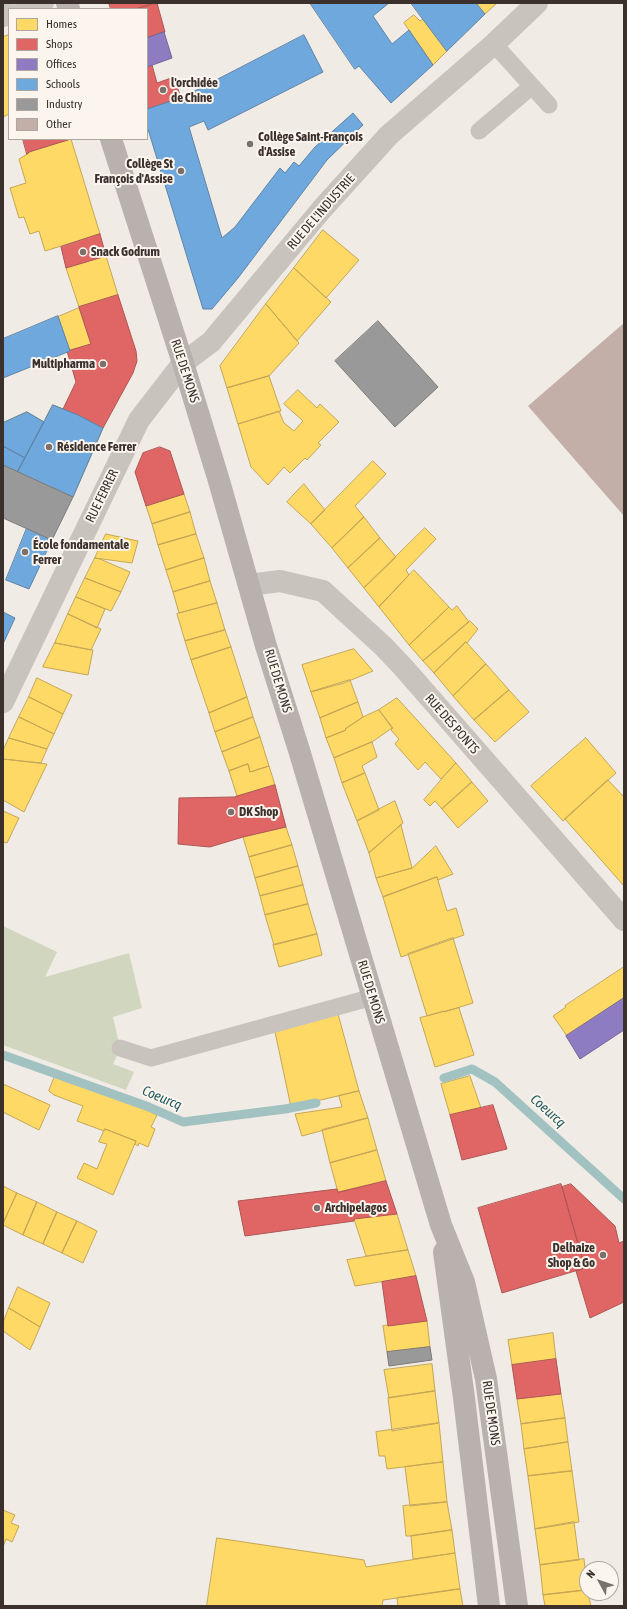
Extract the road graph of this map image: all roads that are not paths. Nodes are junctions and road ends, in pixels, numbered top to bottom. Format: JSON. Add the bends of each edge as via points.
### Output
{"nodes":[{"id":1,"x":43,"y":3,"type":"edge"},
{"id":2,"x":537,"y":3,"type":"edge"},
{"id":3,"x":28,"y":8,"type":"edge"},
{"id":4,"x":494,"y":44,"type":"junction"},
{"id":5,"x":532,"y":86,"type":"junction"},
{"id":6,"x":549,"y":105,"type":"dead end"},
{"id":7,"x":479,"y":131,"type":"dead end"},
{"id":8,"x":111,"y":140,"type":"edge"},
{"id":9,"x":183,"y":363,"type":"junction"},
{"id":10,"x":248,"y":585,"type":"junction"},
{"id":11,"x":3,"y":702,"type":"edge"},
{"id":12,"x":624,"y":920,"type":"edge"},
{"id":13,"x":373,"y":997,"type":"junction"},
{"id":14,"x":120,"y":1048,"type":"dead end"},
{"id":15,"x":441,"y":1225,"type":"junction"},
{"id":16,"x":489,"y":1606,"type":"edge"},
{"id":17,"x":517,"y":1606,"type":"edge"}],
"edges":[{"from":1,"to":3,"type":"street"},
{"from":2,"to":4,"type":"street","name":"RUE DE L'INDUSTRIE"},
{"from":4,"to":5,"type":"lane"},
{"from":4,"to":9,"type":"street","name":"RUE DE L'INDUSTRIE","via":[[389,135],[322,209],[211,342]]},
{"from":5,"to":6,"type":"lane"},
{"from":5,"to":7,"type":"lane"},
{"from":8,"to":9,"type":"main road","name":"RUE DE MONS"},
{"from":9,"to":10,"type":"main road","name":"RUE DE MONS"},
{"from":9,"to":11,"type":"street","name":"RUE FERRER","via":[[139,420]]},
{"from":10,"to":12,"type":"street","name":"RUE DES PONTS","via":[[280,581],[323,591],[403,667]]},
{"from":10,"to":13,"type":"main road","name":"RUE DE MONS"},
{"from":13,"to":14,"type":"lane","via":[[151,1058]]},
{"from":13,"to":15,"type":"main road","name":"RUE DE MONS"},
{"from":15,"to":16,"type":"main road","name":"RUE DE MONS"},
{"from":15,"to":17,"type":"main road","name":"RUE DE MONS","via":[[464,1282],[486,1379]]}]}
